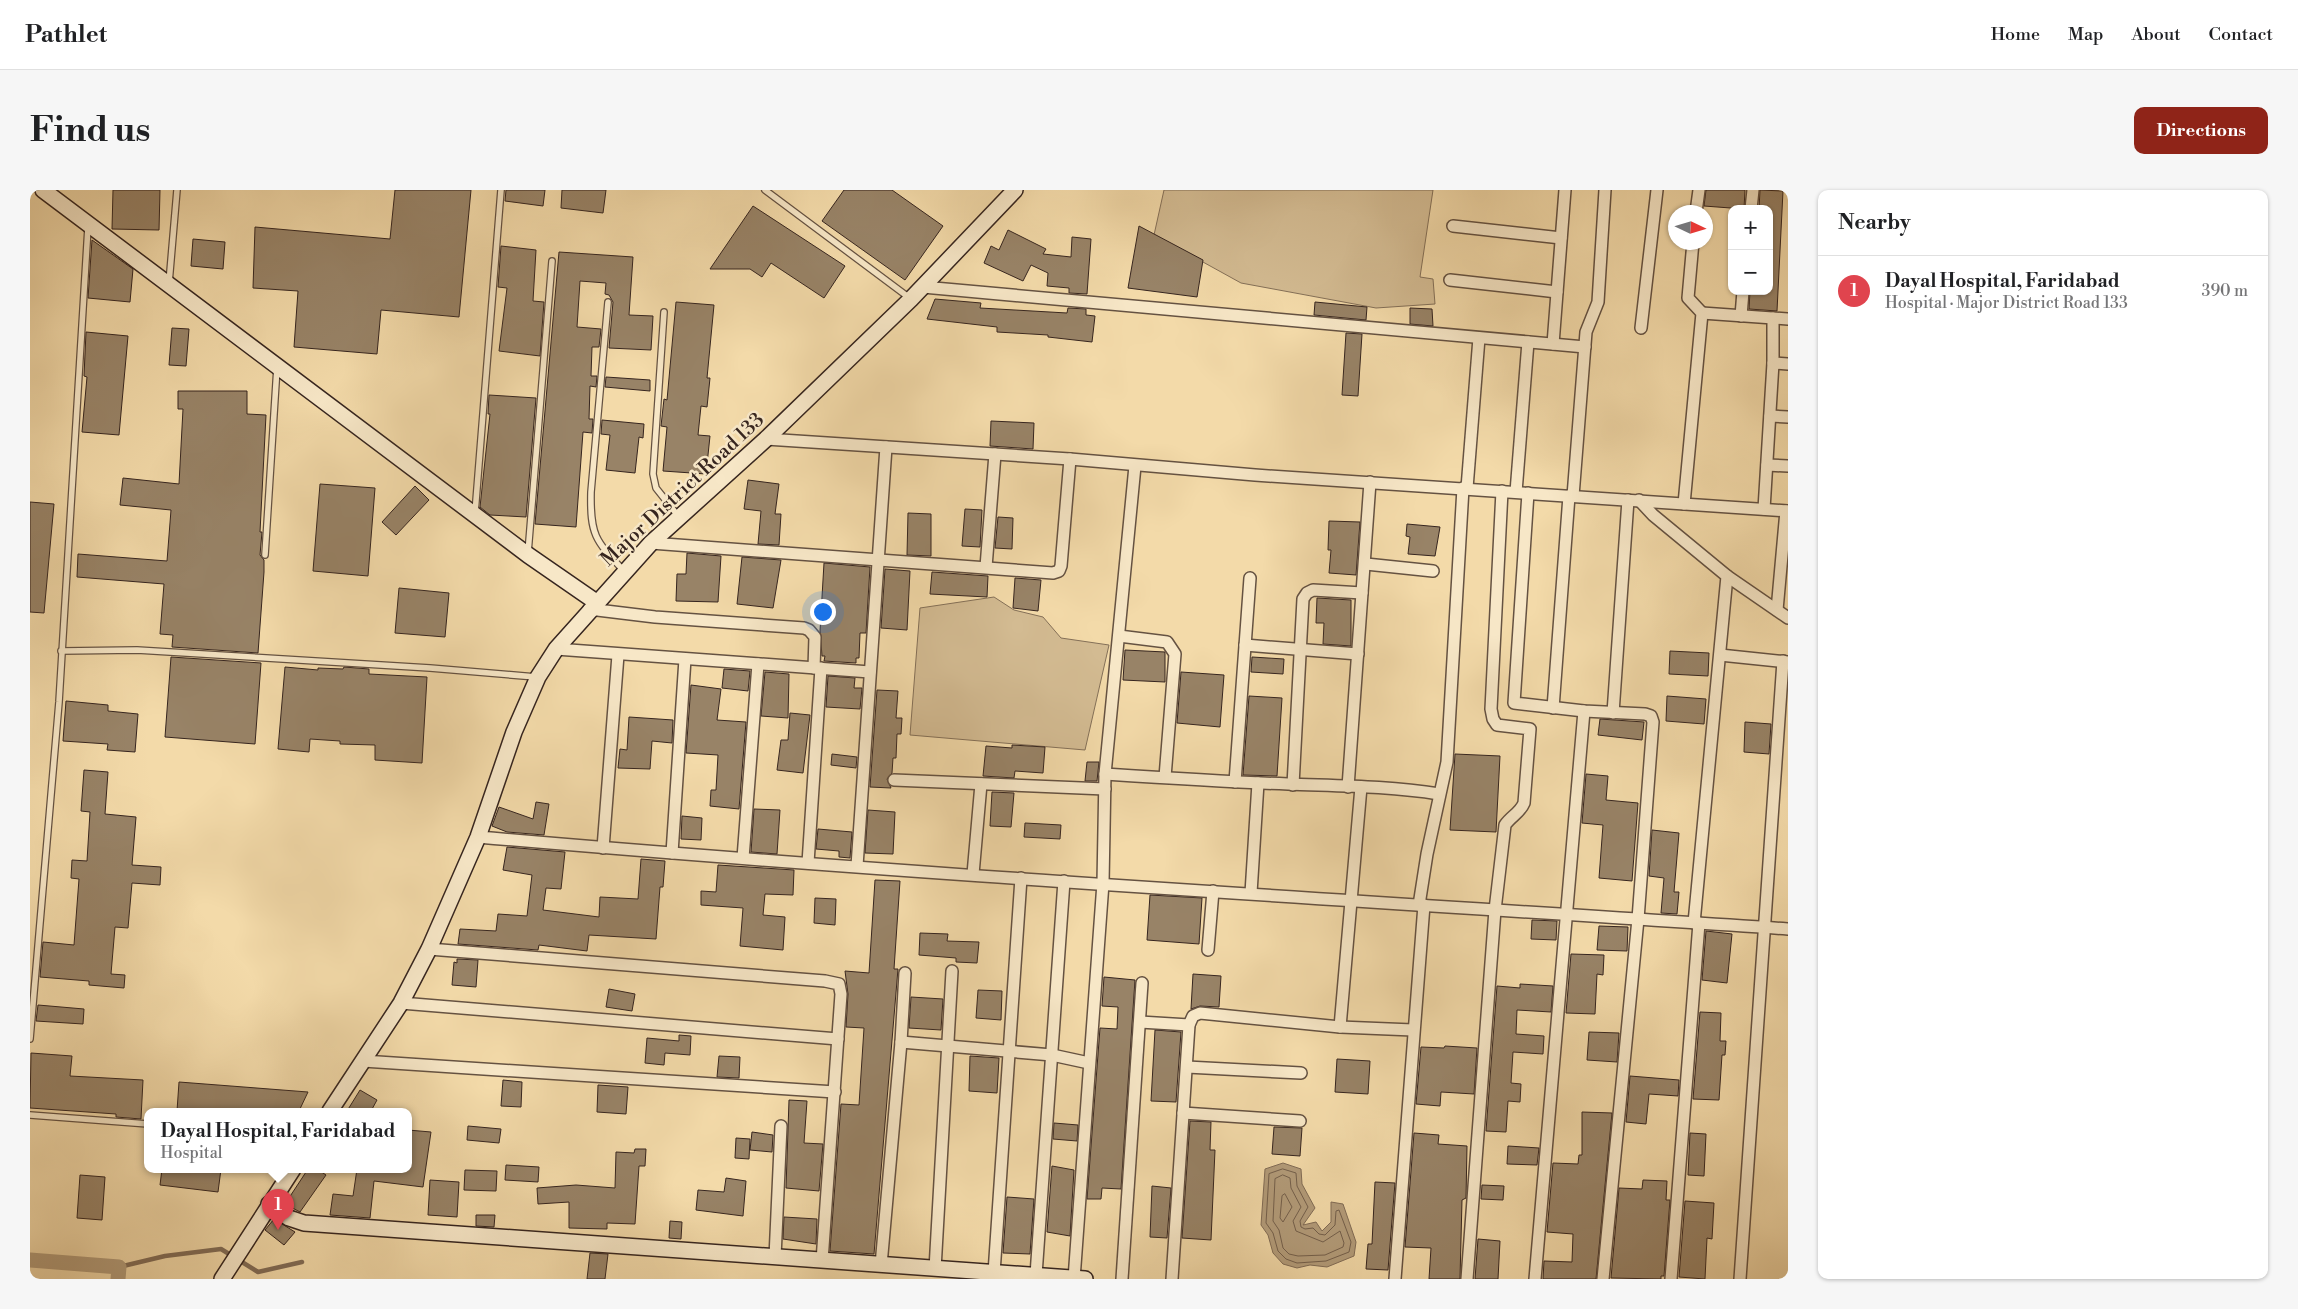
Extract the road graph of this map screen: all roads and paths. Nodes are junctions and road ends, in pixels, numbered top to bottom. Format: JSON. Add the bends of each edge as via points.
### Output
{"nodes":[{"id":1,"x":43,"y":190,"type":"edge"},
{"id":2,"x":177,"y":190,"type":"edge"},
{"id":3,"x":501,"y":190,"type":"edge"},
{"id":4,"x":765,"y":190,"type":"edge"},
{"id":5,"x":1015,"y":190,"type":"edge"},
{"id":6,"x":1565,"y":190,"type":"edge"},
{"id":7,"x":1605,"y":190,"type":"edge"},
{"id":8,"x":1657,"y":190,"type":"edge"},
{"id":9,"x":1699,"y":190,"type":"edge"},
{"id":10,"x":1753,"y":190,"type":"edge"},
{"id":11,"x":1697,"y":205,"type":"edge"},
{"id":12,"x":1751,"y":205,"type":"edge"},
{"id":13,"x":88,"y":222,"type":"junction"},
{"id":14,"x":1453,"y":226,"type":"dead end"},
{"id":15,"x":1561,"y":238,"type":"junction"},
{"id":16,"x":1693,"y":250,"type":"edge"},
{"id":17,"x":552,"y":260,"type":"dead end"},
{"id":18,"x":1450,"y":280,"type":"dead end"},
{"id":19,"x":169,"y":283,"type":"junction"},
{"id":20,"x":922,"y":287,"type":"junction"},
{"id":21,"x":1557,"y":292,"type":"junction"},
{"id":22,"x":1743,"y":295,"type":"edge"},
{"id":23,"x":911,"y":299,"type":"junction"},
{"id":24,"x":608,"y":302,"type":"dead end"},
{"id":25,"x":664,"y":312,"type":"dead end"},
{"id":26,"x":1702,"y":313,"type":"junction"},
{"id":27,"x":1741,"y":316,"type":"junction"},
{"id":28,"x":1773,"y":318,"type":"junction"},
{"id":29,"x":1788,"y":319,"type":"edge"},
{"id":30,"x":1641,"y":328,"type":"dead end"},
{"id":31,"x":1479,"y":338,"type":"junction"},
{"id":32,"x":1528,"y":342,"type":"junction"},
{"id":33,"x":1553,"y":344,"type":"junction"},
{"id":34,"x":1585,"y":347,"type":"junction"},
{"id":35,"x":1773,"y":363,"type":"junction"},
{"id":36,"x":1788,"y":364,"type":"edge"},
{"id":37,"x":277,"y":365,"type":"junction"},
{"id":38,"x":1770,"y":416,"type":"junction"},
{"id":39,"x":1788,"y":417,"type":"edge"},
{"id":40,"x":766,"y":439,"type":"junction"},
{"id":41,"x":886,"y":447,"type":"junction"},
{"id":42,"x":995,"y":454,"type":"junction"},
{"id":43,"x":1070,"y":459,"type":"junction"},
{"id":44,"x":1767,"y":464,"type":"junction"},
{"id":45,"x":1135,"y":466,"type":"junction"},
{"id":46,"x":1788,"y":466,"type":"edge"},
{"id":47,"x":1370,"y":482,"type":"junction"},
{"id":48,"x":1465,"y":488,"type":"junction"},
{"id":49,"x":1502,"y":491,"type":"junction"},
{"id":50,"x":1516,"y":492,"type":"junction"},
{"id":51,"x":1528,"y":493,"type":"junction"},
{"id":52,"x":1571,"y":496,"type":"junction"},
{"id":53,"x":1634,"y":500,"type":"junction"},
{"id":54,"x":1684,"y":504,"type":"junction"},
{"id":55,"x":1764,"y":509,"type":"junction"},
{"id":56,"x":1787,"y":511,"type":"edge"},
{"id":57,"x":475,"y":515,"type":"junction"},
{"id":58,"x":679,"y":517,"type":"junction"},
{"id":59,"x":651,"y":542,"type":"junction"},
{"id":60,"x":265,"y":554,"type":"dead end"},
{"id":61,"x":528,"y":555,"type":"junction"},
{"id":62,"x":878,"y":559,"type":"junction"},
{"id":63,"x":1366,"y":564,"type":"junction"},
{"id":64,"x":986,"y":567,"type":"junction"},
{"id":65,"x":1433,"y":571,"type":"dead end"},
{"id":66,"x":624,"y":572,"type":"junction"},
{"id":67,"x":1727,"y":576,"type":"junction"},
{"id":68,"x":1250,"y":578,"type":"dead end"},
{"id":69,"x":1362,"y":593,"type":"junction"},
{"id":70,"x":593,"y":606,"type":"junction"},
{"id":71,"x":1777,"y":610,"type":"junction"},
{"id":72,"x":1788,"y":618,"type":"edge"},
{"id":73,"x":1118,"y":636,"type":"junction"},
{"id":74,"x":1245,"y":645,"type":"junction"},
{"id":75,"x":556,"y":649,"type":"junction"},
{"id":76,"x":1301,"y":650,"type":"junction"},
{"id":77,"x":62,"y":651,"type":"junction"},
{"id":78,"x":618,"y":654,"type":"junction"},
{"id":79,"x":1358,"y":654,"type":"junction"},
{"id":80,"x":1720,"y":655,"type":"junction"},
{"id":81,"x":685,"y":659,"type":"junction"},
{"id":82,"x":1785,"y":662,"type":"edge"},
{"id":83,"x":758,"y":664,"type":"junction"},
{"id":84,"x":817,"y":668,"type":"junction"},
{"id":85,"x":870,"y":672,"type":"junction"},
{"id":86,"x":538,"y":677,"type":"junction"},
{"id":87,"x":1532,"y":707,"type":"junction"},
{"id":88,"x":1554,"y":708,"type":"junction"},
{"id":89,"x":1584,"y":711,"type":"junction"},
{"id":90,"x":1613,"y":714,"type":"junction"},
{"id":91,"x":1530,"y":729,"type":"junction"},
{"id":92,"x":1105,"y":774,"type":"junction"},
{"id":93,"x":1165,"y":777,"type":"junction"},
{"id":94,"x":894,"y":780,"type":"dead end"},
{"id":95,"x":1235,"y":782,"type":"junction"},
{"id":96,"x":1258,"y":783,"type":"junction"},
{"id":97,"x":981,"y":784,"type":"junction"},
{"id":98,"x":1293,"y":784,"type":"junction"},
{"id":99,"x":1348,"y":786,"type":"junction"},
{"id":100,"x":1360,"y":787,"type":"junction"},
{"id":101,"x":1105,"y":789,"type":"junction"},
{"id":102,"x":1439,"y":794,"type":"junction"},
{"id":103,"x":478,"y":837,"type":"junction"},
{"id":104,"x":603,"y":848,"type":"junction"},
{"id":105,"x":672,"y":853,"type":"junction"},
{"id":106,"x":743,"y":858,"type":"junction"},
{"id":107,"x":808,"y":863,"type":"junction"},
{"id":108,"x":857,"y":866,"type":"junction"},
{"id":109,"x":973,"y":874,"type":"junction"},
{"id":110,"x":1021,"y":878,"type":"junction"},
{"id":111,"x":1064,"y":881,"type":"junction"},
{"id":112,"x":1103,"y":883,"type":"junction"},
{"id":113,"x":1212,"y":891,"type":"junction"},
{"id":114,"x":1251,"y":893,"type":"junction"},
{"id":115,"x":1349,"y":902,"type":"junction"},
{"id":116,"x":1421,"y":905,"type":"junction"},
{"id":117,"x":1495,"y":910,"type":"junction"},
{"id":118,"x":1566,"y":914,"type":"junction"},
{"id":119,"x":1638,"y":919,"type":"junction"},
{"id":120,"x":1697,"y":923,"type":"junction"},
{"id":121,"x":1764,"y":928,"type":"junction"},
{"id":122,"x":1788,"y":929,"type":"edge"},
{"id":123,"x":429,"y":949,"type":"junction"},
{"id":124,"x":1208,"y":950,"type":"dead end"},
{"id":125,"x":952,"y":971,"type":"dead end"},
{"id":126,"x":904,"y":973,"type":"dead end"},
{"id":127,"x":1142,"y":983,"type":"dead end"},
{"id":128,"x":401,"y":1003,"type":"junction"},
{"id":129,"x":1140,"y":1022,"type":"junction"},
{"id":130,"x":1188,"y":1025,"type":"junction"},
{"id":131,"x":1340,"y":1028,"type":"junction"},
{"id":132,"x":1413,"y":1030,"type":"junction"},
{"id":133,"x":30,"y":1039,"type":"edge"},
{"id":134,"x":838,"y":1039,"type":"junction"},
{"id":135,"x":901,"y":1042,"type":"junction"},
{"id":136,"x":948,"y":1046,"type":"junction"},
{"id":137,"x":1009,"y":1050,"type":"junction"},
{"id":138,"x":1052,"y":1055,"type":"junction"},
{"id":139,"x":363,"y":1061,"type":"junction"},
{"id":140,"x":1089,"y":1063,"type":"junction"},
{"id":141,"x":1186,"y":1067,"type":"junction"},
{"id":142,"x":1301,"y":1073,"type":"dead end"},
{"id":143,"x":835,"y":1092,"type":"junction"},
{"id":144,"x":332,"y":1108,"type":"edge"},
{"id":145,"x":1183,"y":1114,"type":"junction"},
{"id":146,"x":30,"y":1115,"type":"edge"},
{"id":147,"x":1300,"y":1121,"type":"dead end"},
{"id":148,"x":144,"y":1124,"type":"edge"},
{"id":149,"x":781,"y":1126,"type":"dead end"},
{"id":150,"x":289,"y":1173,"type":"edge"},
{"id":151,"x":270,"y":1204,"type":"junction"},
{"id":152,"x":775,"y":1257,"type":"junction"},
{"id":153,"x":822,"y":1261,"type":"junction"},
{"id":154,"x":880,"y":1265,"type":"junction"},
{"id":155,"x":935,"y":1269,"type":"junction"},
{"id":156,"x":994,"y":1272,"type":"junction"},
{"id":157,"x":1036,"y":1275,"type":"junction"},
{"id":158,"x":222,"y":1279,"type":"edge"},
{"id":159,"x":1078,"y":1279,"type":"edge"},
{"id":160,"x":1122,"y":1279,"type":"edge"},
{"id":161,"x":1172,"y":1279,"type":"edge"},
{"id":162,"x":1395,"y":1279,"type":"edge"},
{"id":163,"x":1467,"y":1279,"type":"edge"},
{"id":164,"x":1536,"y":1279,"type":"edge"},
{"id":165,"x":1603,"y":1279,"type":"edge"},
{"id":166,"x":1671,"y":1279,"type":"edge"},
{"id":167,"x":1740,"y":1279,"type":"edge"}],
"edges":[{"from":1,"to":13,"type":"street"},
{"from":2,"to":19,"type":"lane"},
{"from":3,"to":57,"type":"lane"},
{"from":4,"to":23,"type":"lane"},
{"from":5,"to":20,"type":"street","name":"Major District Road 133"},
{"from":6,"to":15,"type":"street"},
{"from":7,"to":34,"type":"street","via":[[1598,302],[1586,332]]},
{"from":8,"to":30,"type":"street"},
{"from":9,"to":11,"type":"street"},
{"from":10,"to":12,"type":"street"},
{"from":13,"to":19,"type":"street"},
{"from":13,"to":77,"type":"lane"},
{"from":14,"to":15,"type":"street"},
{"from":15,"to":21,"type":"street"},
{"from":16,"to":26,"type":"street","via":[[1688,298]]},
{"from":17,"to":61,"type":"lane"},
{"from":18,"to":21,"type":"street"},
{"from":19,"to":37,"type":"street"},
{"from":20,"to":23,"type":"street","name":"Major District Road 133"},
{"from":20,"to":31,"type":"street"},
{"from":21,"to":33,"type":"street"},
{"from":22,"to":27,"type":"street"},
{"from":23,"to":40,"type":"street","name":"Major District Road 133"},
{"from":24,"to":66,"type":"lane","via":[[591,522],[598,543]]},
{"from":25,"to":58,"type":"lane","via":[[653,474],[656,488]]},
{"from":26,"to":27,"type":"street"},
{"from":26,"to":54,"type":"street"},
{"from":27,"to":28,"type":"street"},
{"from":28,"to":29,"type":"street"},
{"from":28,"to":35,"type":"street"},
{"from":31,"to":32,"type":"street"},
{"from":31,"to":48,"type":"street"},
{"from":32,"to":33,"type":"street"},
{"from":32,"to":50,"type":"street"},
{"from":33,"to":34,"type":"street"},
{"from":34,"to":52,"type":"street"},
{"from":35,"to":36,"type":"street"},
{"from":35,"to":38,"type":"street"},
{"from":37,"to":57,"type":"street"},
{"from":37,"to":60,"type":"lane"},
{"from":38,"to":39,"type":"street"},
{"from":38,"to":44,"type":"street"},
{"from":40,"to":41,"type":"street"},
{"from":40,"to":58,"type":"street","name":"Major District Road 133"},
{"from":41,"to":42,"type":"street"},
{"from":41,"to":62,"type":"street"},
{"from":42,"to":43,"type":"street"},
{"from":42,"to":64,"type":"street"},
{"from":43,"to":45,"type":"street"},
{"from":43,"to":64,"type":"street","via":[[1058,571]]},
{"from":44,"to":46,"type":"street"},
{"from":44,"to":55,"type":"street"},
{"from":45,"to":47,"type":"street"},
{"from":45,"to":73,"type":"street"},
{"from":47,"to":48,"type":"street"},
{"from":47,"to":63,"type":"street"},
{"from":48,"to":49,"type":"street"},
{"from":48,"to":102,"type":"street","via":[[1447,762]]},
{"from":49,"to":50,"type":"street"},
{"from":49,"to":91,"type":"street","via":[[1491,709],[1497,725]]},
{"from":50,"to":51,"type":"street"},
{"from":51,"to":52,"type":"street"},
{"from":51,"to":87,"type":"street","via":[[1513,699],[1520,706]]},
{"from":52,"to":53,"type":"street"},
{"from":52,"to":88,"type":"street"},
{"from":53,"to":54,"type":"street"},
{"from":53,"to":67,"type":"street"},
{"from":53,"to":90,"type":"street"},
{"from":54,"to":55,"type":"street"},
{"from":55,"to":56,"type":"street"},
{"from":56,"to":71,"type":"street"},
{"from":57,"to":61,"type":"street"},
{"from":58,"to":59,"type":"street","name":"Major District Road 133"},
{"from":59,"to":62,"type":"street"},
{"from":59,"to":66,"type":"street","name":"Major District Road 133"},
{"from":61,"to":70,"type":"street"},
{"from":62,"to":64,"type":"street"},
{"from":62,"to":85,"type":"street"},
{"from":63,"to":65,"type":"street"},
{"from":63,"to":69,"type":"street"},
{"from":66,"to":70,"type":"street","name":"Major District Road 133"},
{"from":67,"to":71,"type":"street"},
{"from":67,"to":80,"type":"street"},
{"from":68,"to":74,"type":"street"},
{"from":69,"to":76,"type":"street","via":[[1314,590],[1307,593],[1303,599]]},
{"from":69,"to":79,"type":"street"},
{"from":70,"to":75,"type":"street","name":"Major District Road 133"},
{"from":70,"to":84,"type":"street","via":[[655,618],[804,628],[815,637]]},
{"from":71,"to":72,"type":"street"},
{"from":73,"to":92,"type":"street"},
{"from":73,"to":93,"type":"street","via":[[1167,642],[1175,654]]},
{"from":74,"to":76,"type":"street"},
{"from":74,"to":95,"type":"street"},
{"from":75,"to":78,"type":"street"},
{"from":75,"to":86,"type":"street","name":"Major District Road 133"},
{"from":76,"to":79,"type":"street"},
{"from":76,"to":98,"type":"street"},
{"from":77,"to":86,"type":"lane","via":[[137,650]]},
{"from":77,"to":133,"type":"lane"},
{"from":78,"to":81,"type":"street"},
{"from":78,"to":104,"type":"street"},
{"from":79,"to":99,"type":"street"},
{"from":80,"to":82,"type":"street"},
{"from":80,"to":120,"type":"street"},
{"from":81,"to":83,"type":"street"},
{"from":81,"to":105,"type":"street"},
{"from":82,"to":121,"type":"street"},
{"from":83,"to":84,"type":"street"},
{"from":83,"to":106,"type":"street"},
{"from":84,"to":85,"type":"street"},
{"from":84,"to":107,"type":"street"},
{"from":85,"to":108,"type":"street"},
{"from":86,"to":103,"type":"street","name":"Major District Road 133","via":[[514,732]]},
{"from":87,"to":88,"type":"street"},
{"from":87,"to":91,"type":"street"},
{"from":88,"to":89,"type":"street"},
{"from":89,"to":90,"type":"street"},
{"from":89,"to":118,"type":"street"},
{"from":90,"to":119,"type":"street","via":[[1645,714],[1651,716],[1653,722]]},
{"from":91,"to":117,"type":"street","via":[[1524,803],[1520,812],[1505,825]]},
{"from":92,"to":93,"type":"street"},
{"from":92,"to":101,"type":"street"},
{"from":93,"to":95,"type":"street"},
{"from":94,"to":97,"type":"street"},
{"from":95,"to":96,"type":"street"},
{"from":96,"to":98,"type":"street"},
{"from":96,"to":114,"type":"street"},
{"from":97,"to":101,"type":"street"},
{"from":97,"to":109,"type":"street"},
{"from":98,"to":99,"type":"street"},
{"from":99,"to":100,"type":"street"},
{"from":100,"to":102,"type":"street","via":[[1402,788]]},
{"from":100,"to":115,"type":"street"},
{"from":101,"to":112,"type":"street"},
{"from":102,"to":116,"type":"street"},
{"from":103,"to":104,"type":"street"},
{"from":103,"to":123,"type":"street","name":"Major District Road 133"},
{"from":104,"to":105,"type":"street"},
{"from":105,"to":106,"type":"street"},
{"from":106,"to":107,"type":"street"},
{"from":107,"to":108,"type":"street"},
{"from":108,"to":109,"type":"street"},
{"from":109,"to":110,"type":"street"},
{"from":110,"to":111,"type":"street"},
{"from":110,"to":137,"type":"street"},
{"from":111,"to":112,"type":"street"},
{"from":111,"to":138,"type":"street"},
{"from":112,"to":113,"type":"street"},
{"from":112,"to":140,"type":"street"},
{"from":113,"to":114,"type":"street"},
{"from":113,"to":124,"type":"street"},
{"from":114,"to":115,"type":"street"},
{"from":115,"to":116,"type":"street"},
{"from":115,"to":131,"type":"street"},
{"from":116,"to":117,"type":"street"},
{"from":116,"to":132,"type":"street"},
{"from":117,"to":118,"type":"street"},
{"from":117,"to":163,"type":"street"},
{"from":118,"to":119,"type":"street"},
{"from":118,"to":164,"type":"street"},
{"from":119,"to":120,"type":"street"},
{"from":119,"to":165,"type":"street"},
{"from":120,"to":121,"type":"street"},
{"from":120,"to":166,"type":"street"},
{"from":121,"to":122,"type":"street"},
{"from":121,"to":167,"type":"street"},
{"from":123,"to":128,"type":"street","name":"Major District Road 133"},
{"from":123,"to":134,"type":"street","via":[[835,982],[841,988]]},
{"from":125,"to":136,"type":"street"},
{"from":126,"to":135,"type":"street"},
{"from":127,"to":129,"type":"street"},
{"from":128,"to":134,"type":"street"},
{"from":128,"to":139,"type":"street","name":"Major District Road 133"},
{"from":129,"to":130,"type":"street"},
{"from":129,"to":160,"type":"street"},
{"from":130,"to":131,"type":"street","via":[[1193,1016],[1200,1013]]},
{"from":130,"to":141,"type":"street"},
{"from":131,"to":132,"type":"street"},
{"from":132,"to":162,"type":"street"},
{"from":134,"to":143,"type":"street"},
{"from":135,"to":136,"type":"street"},
{"from":135,"to":154,"type":"street"},
{"from":136,"to":137,"type":"street"},
{"from":136,"to":155,"type":"street"},
{"from":137,"to":138,"type":"street"},
{"from":137,"to":156,"type":"street"},
{"from":138,"to":140,"type":"street"},
{"from":138,"to":157,"type":"street"},
{"from":139,"to":143,"type":"street"},
{"from":139,"to":144,"type":"street","name":"Major District Road 133"},
{"from":140,"to":159,"type":"street"},
{"from":141,"to":142,"type":"street"},
{"from":141,"to":145,"type":"street"},
{"from":143,"to":153,"type":"street"},
{"from":145,"to":147,"type":"street"},
{"from":145,"to":161,"type":"street"},
{"from":146,"to":148,"type":"lane"},
{"from":149,"to":152,"type":"street"},
{"from":150,"to":151,"type":"street"},
{"from":151,"to":152,"type":"street","via":[[289,1218],[304,1223]]},
{"from":151,"to":158,"type":"street"},
{"from":152,"to":153,"type":"street"},
{"from":153,"to":154,"type":"street"},
{"from":154,"to":155,"type":"street"},
{"from":155,"to":156,"type":"street"},
{"from":156,"to":157,"type":"street"},
{"from":157,"to":159,"type":"street"}]}
